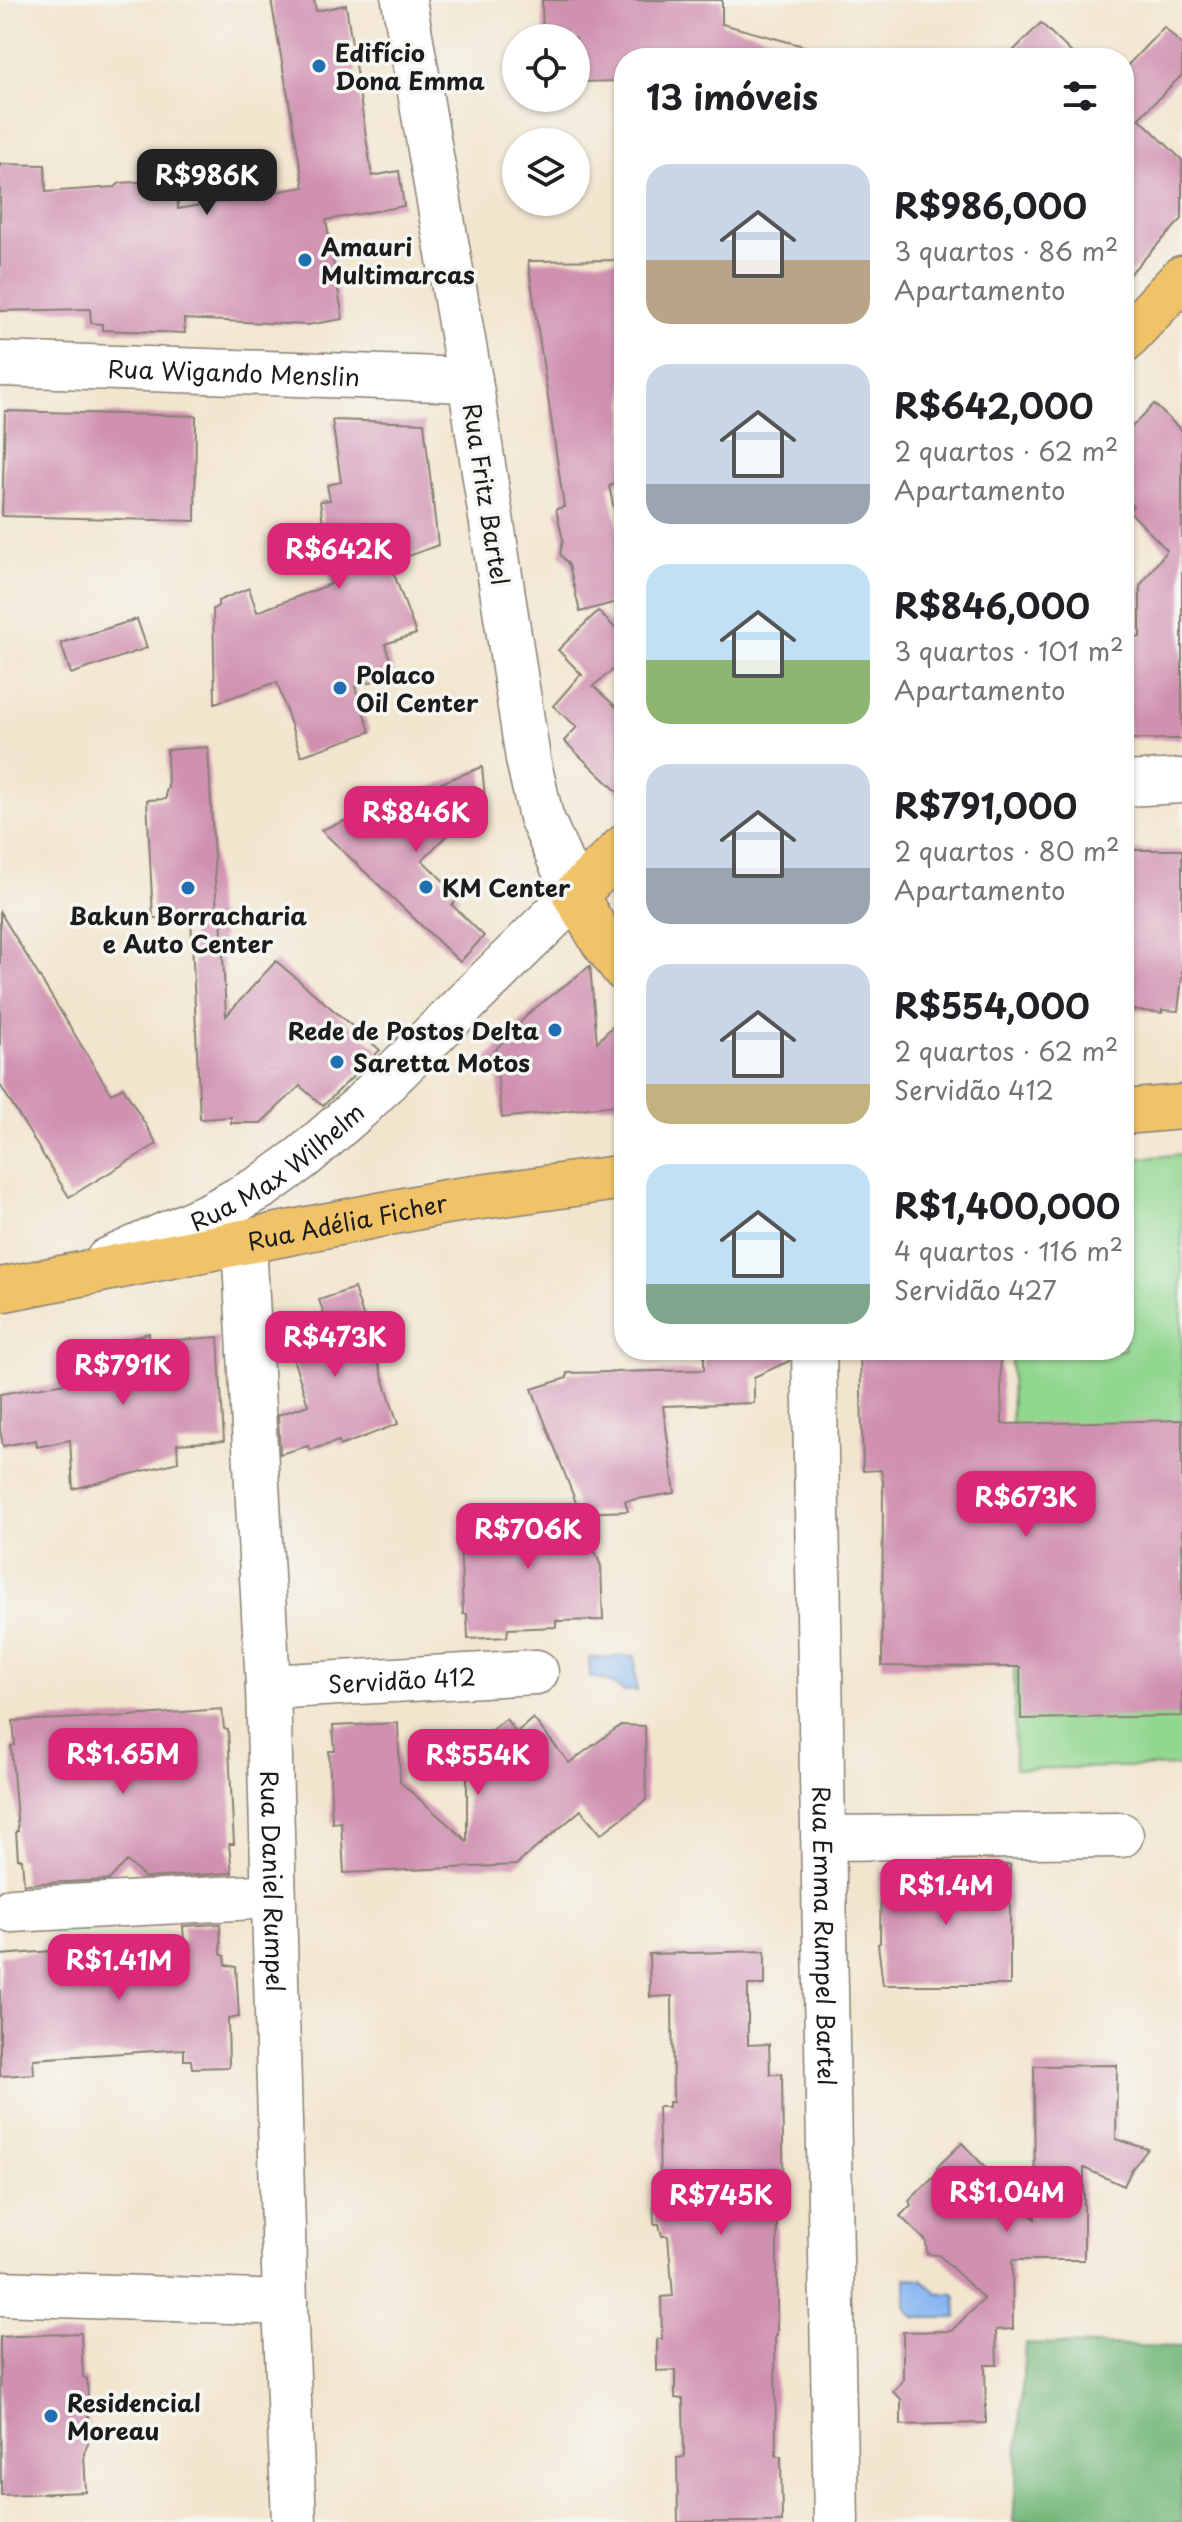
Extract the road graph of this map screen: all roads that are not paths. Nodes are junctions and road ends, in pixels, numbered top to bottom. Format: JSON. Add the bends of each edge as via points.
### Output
{"nodes":[{"id":1,"x":404,"y":0,"type":"edge"},
{"id":2,"x":1182,"y":278,"type":"edge"},
{"id":3,"x":1134,"y":329,"type":"edge"},
{"id":4,"x":0,"y":364,"type":"edge"},
{"id":5,"x":470,"y":380,"type":"junction"},
{"id":6,"x":1182,"y":781,"type":"edge"},
{"id":7,"x":1134,"y":783,"type":"edge"},
{"id":8,"x":614,"y":857,"type":"edge"},
{"id":9,"x":575,"y":895,"type":"junction"},
{"id":10,"x":614,"y":956,"type":"edge"},
{"id":11,"x":1182,"y":1107,"type":"edge"},
{"id":12,"x":1134,"y":1111,"type":"edge"},
{"id":13,"x":614,"y":1178,"type":"edge"},
{"id":14,"x":244,"y":1242,"type":"junction"},
{"id":15,"x":71,"y":1277,"type":"junction"},
{"id":16,"x":0,"y":1290,"type":"edge"},
{"id":17,"x":814,"y":1360,"type":"edge"},
{"id":18,"x":536,"y":1672,"type":"dead end"},
{"id":19,"x":268,"y":1687,"type":"junction"},
{"id":20,"x":1121,"y":1835,"type":"dead end"},
{"id":21,"x":825,"y":1838,"type":"junction"},
{"id":22,"x":273,"y":1896,"type":"junction"},
{"id":23,"x":12,"y":1910,"type":"dead end"},
{"id":24,"x":0,"y":2293,"type":"edge"},
{"id":25,"x":285,"y":2303,"type":"junction"},
{"id":26,"x":294,"y":2522,"type":"edge"},
{"id":27,"x":836,"y":2522,"type":"edge"}],
"edges":[{"from":1,"to":5,"type":"street","name":"Rua Fritz Bartel"},
{"from":2,"to":3,"type":"main road"},
{"from":4,"to":5,"type":"street","name":"Rua Wigando Menslin"},
{"from":5,"to":9,"type":"street","name":"Rua Fritz Bartel","via":[[528,759],[541,817]]},
{"from":6,"to":7,"type":"street"},
{"from":8,"to":9,"type":"main road","name":"Rua Max Wilhelm"},
{"from":9,"to":10,"type":"main road","name":"Rua Fritz Bartel"},
{"from":9,"to":15,"type":"street","name":"Rua Max Wilhelm","via":[[303,1157],[211,1214]]},
{"from":11,"to":12,"type":"main road"},
{"from":13,"to":14,"type":"main road","name":"Rua Adélia Ficher","via":[[445,1202]]},
{"from":14,"to":15,"type":"main road","name":"Rua Adélia Ficher"},
{"from":14,"to":19,"type":"street","name":"Rua Daniel Rumpel"},
{"from":15,"to":16,"type":"main road","name":"Rua Adélia Ficher"},
{"from":17,"to":21,"type":"street","name":"Rua Emma Rumpel Bartel"},
{"from":18,"to":19,"type":"street","name":"Servidão 412"},
{"from":19,"to":22,"type":"street","name":"Rua Daniel Rumpel"},
{"from":20,"to":21,"type":"street"},
{"from":21,"to":27,"type":"street","name":"Rua Emma Rumpel Bartel"},
{"from":22,"to":23,"type":"street"},
{"from":22,"to":25,"type":"street","name":"Rua Daniel Rumpel"},
{"from":24,"to":25,"type":"street"},
{"from":25,"to":26,"type":"street","name":"Rua Daniel Rumpel"}]}
